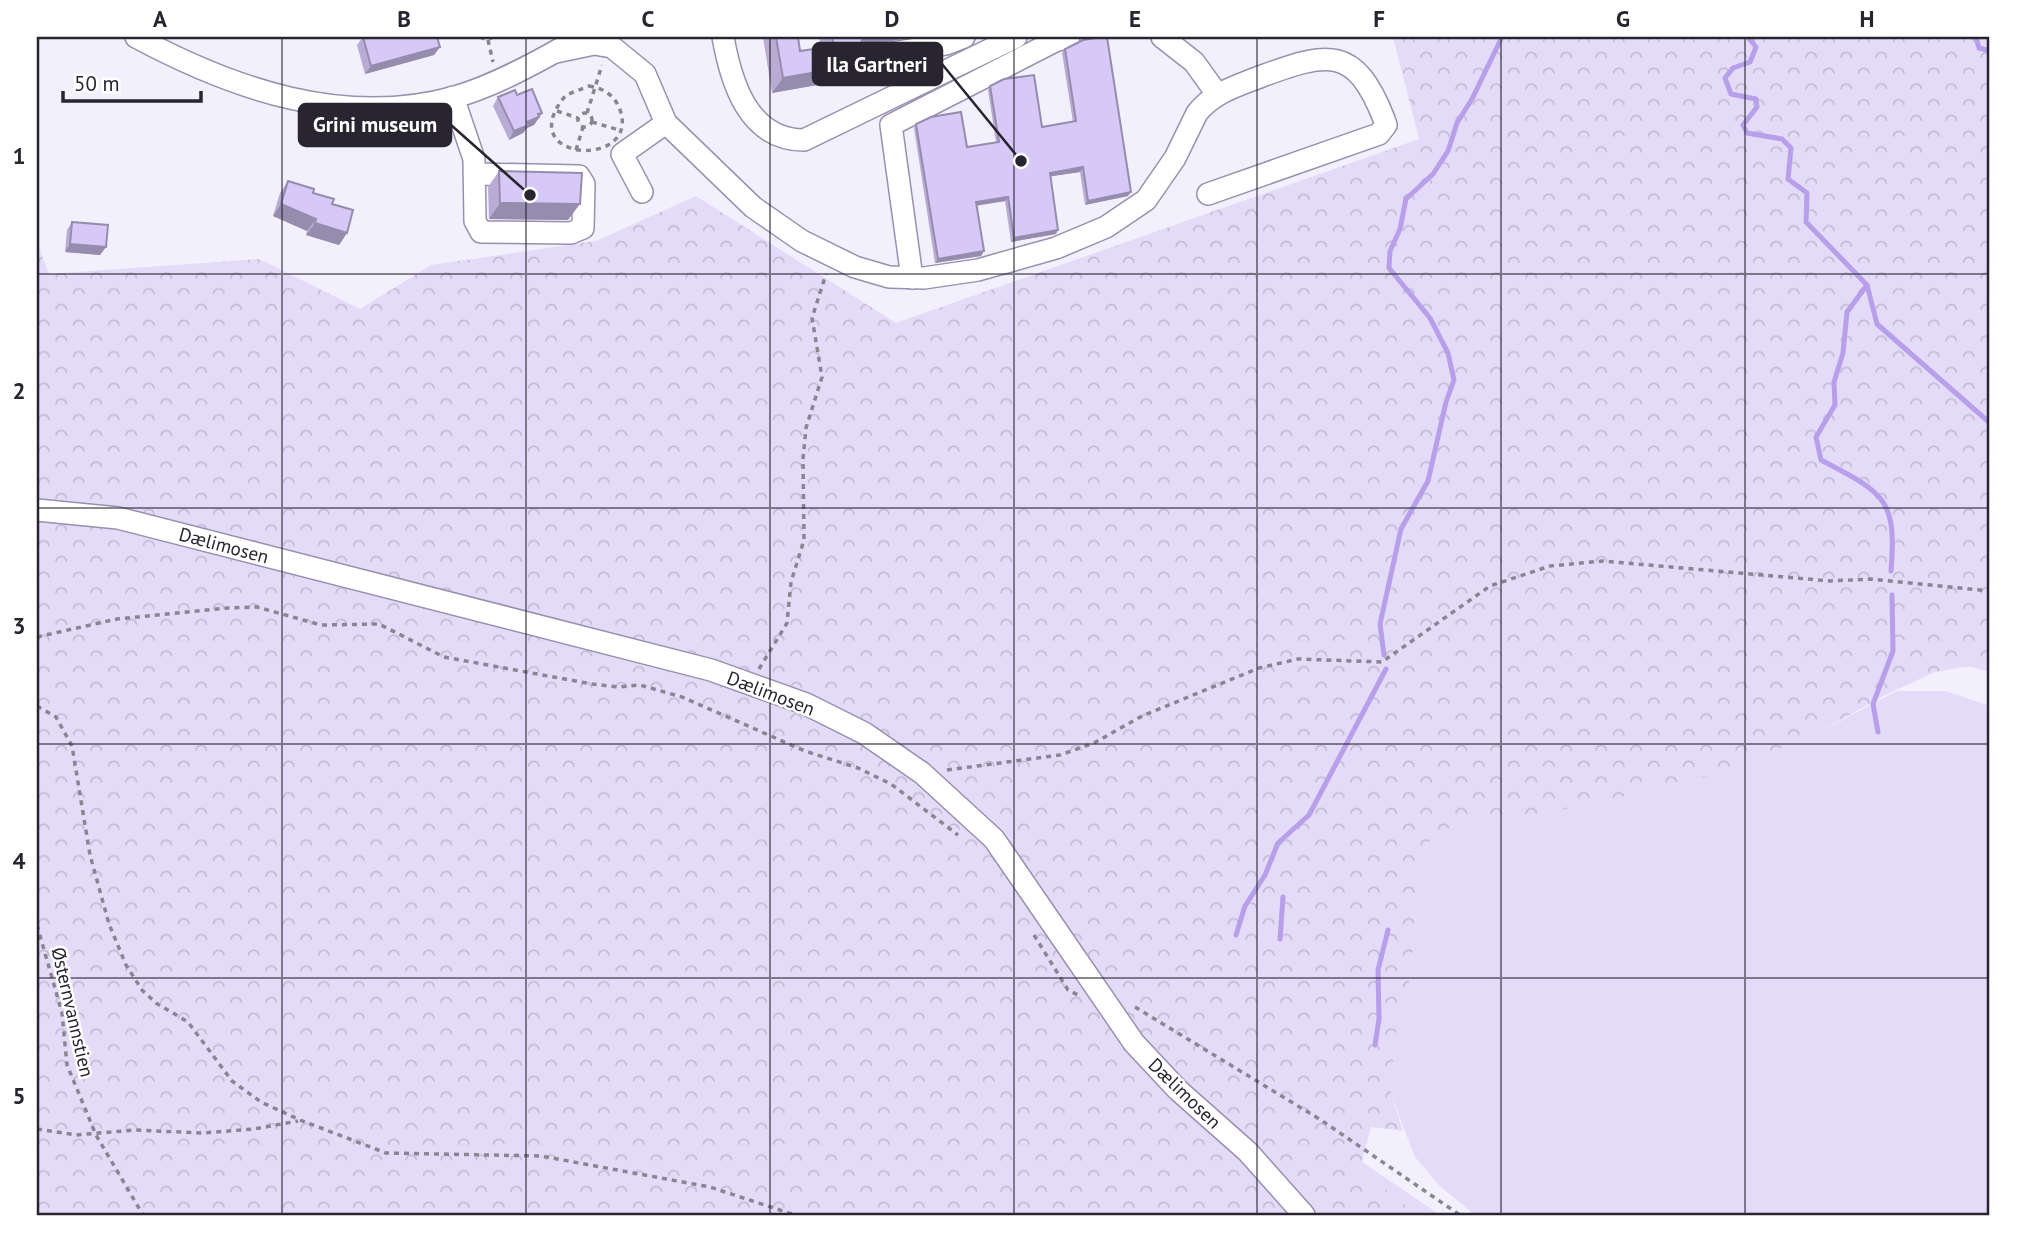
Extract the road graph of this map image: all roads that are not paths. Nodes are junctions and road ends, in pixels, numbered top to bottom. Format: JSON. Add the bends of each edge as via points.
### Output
{"nodes":[{"id":1,"x":136,"y":37,"type":"edge"},
{"id":2,"x":583,"y":37,"type":"edge"},
{"id":3,"x":723,"y":37,"type":"edge"},
{"id":4,"x":964,"y":37,"type":"edge"},
{"id":5,"x":1016,"y":37,"type":"edge"},
{"id":6,"x":1069,"y":37,"type":"edge"},
{"id":7,"x":1162,"y":37,"type":"edge"},
{"id":8,"x":550,"y":44,"type":"edge"},
{"id":9,"x":862,"y":58,"type":"edge"},
{"id":10,"x":1217,"y":94,"type":"junction"},
{"id":11,"x":453,"y":97,"type":"junction"},
{"id":12,"x":666,"y":123,"type":"junction"},
{"id":13,"x":476,"y":174,"type":"junction"},
{"id":14,"x":642,"y":192,"type":"dead end"},
{"id":15,"x":1208,"y":194,"type":"dead end"},
{"id":16,"x":912,"y":278,"type":"junction"},
{"id":17,"x":37,"y":510,"type":"edge"},
{"id":18,"x":1304,"y":1215,"type":"edge"}],
"edges":[{"from":1,"to":11,"type":"street","via":[[248,86],[310,104],[393,107]]},
{"from":2,"to":8,"type":"street"},
{"from":3,"to":5,"type":"street","via":[[728,69],[742,101],[775,135],[804,140]]},
{"from":4,"to":9,"type":"street"},
{"from":6,"to":16,"type":"street","via":[[891,125]]},
{"from":7,"to":10,"type":"street","via":[[1194,62]]},
{"from":8,"to":11,"type":"street"},
{"from":8,"to":12,"type":"street","via":[[608,46],[645,74]]},
{"from":10,"to":15,"type":"street","via":[[1305,60],[1335,60],[1370,85],[1385,125],[1379,134]]},
{"from":10,"to":16,"type":"street","via":[[1197,113],[1158,185],[1135,210],[1106,227],[1016,261]]},
{"from":11,"to":13,"type":"street"},
{"from":12,"to":14,"type":"street","via":[[622,155]]},
{"from":12,"to":16,"type":"street","via":[[752,207],[793,236],[889,277]]},
{"from":13,"to":13,"type":"street","via":[[579,176],[584,184],[583,228],[571,233],[481,232],[475,220]]},
{"from":17,"to":18,"type":"street","name":"Dælimosen","via":[[118,518],[753,684],[864,733],[922,773],[994,839],[1134,1043],[1178,1090],[1248,1152]]}]}
